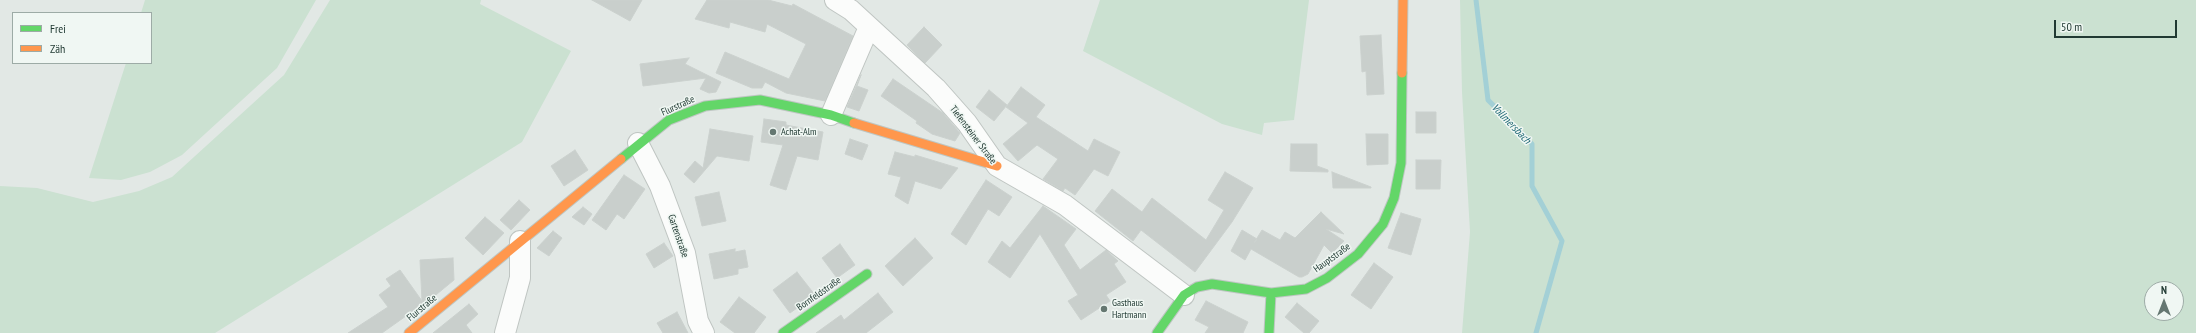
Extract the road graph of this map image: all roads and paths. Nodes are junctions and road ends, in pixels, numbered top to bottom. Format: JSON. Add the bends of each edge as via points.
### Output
{"nodes":[{"id":1,"x":835,"y":0,"type":"edge"},
{"id":2,"x":1403,"y":0,"type":"edge"},
{"id":3,"x":869,"y":27,"type":"junction"},
{"id":4,"x":831,"y":115,"type":"junction"},
{"id":5,"x":638,"y":143,"type":"junction"},
{"id":6,"x":997,"y":166,"type":"junction"},
{"id":7,"x":520,"y":241,"type":"junction"},
{"id":8,"x":867,"y":274,"type":"dead end"},
{"id":9,"x":1271,"y":293,"type":"junction"},
{"id":10,"x":1184,"y":295,"type":"junction"},
{"id":11,"x":409,"y":333,"type":"edge"},
{"id":12,"x":505,"y":333,"type":"edge"},
{"id":13,"x":704,"y":333,"type":"edge"},
{"id":14,"x":783,"y":333,"type":"edge"},
{"id":15,"x":1156,"y":333,"type":"edge"},
{"id":16,"x":1269,"y":333,"type":"edge"}],
"edges":[{"from":1,"to":3,"type":"street","name":"Tiefensteiner Straße"},
{"from":2,"to":9,"type":"street","name":"Hauptstraße","via":[[1401,163],[1394,198],[1383,224],[1358,254],[1327,278],[1306,289]]},
{"from":3,"to":4,"type":"street"},
{"from":3,"to":6,"type":"street","name":"Tiefensteiner Straße","via":[[936,88],[967,123]]},
{"from":4,"to":5,"type":"street","name":"Flurstraße","via":[[760,100],[705,106],[669,120]]},
{"from":4,"to":6,"type":"street","name":"Flurstraße"},
{"from":5,"to":7,"type":"street","name":"Flurstraße"},
{"from":5,"to":13,"type":"street","name":"Gartenstraße","via":[[660,186],[685,253],[698,321]]},
{"from":6,"to":10,"type":"street","name":"Tiefensteiner Straße","via":[[1065,205]]},
{"from":7,"to":11,"type":"street","name":"Flurstraße"},
{"from":7,"to":12,"type":"street","via":[[520,278]]},
{"from":8,"to":14,"type":"street","name":"Bornfeldstraße"},
{"from":9,"to":10,"type":"street","name":"Hauptstraße","via":[[1212,284],[1197,287]]},
{"from":9,"to":16,"type":"street"},
{"from":10,"to":15,"type":"street","name":"Hauptstraße"}]}
